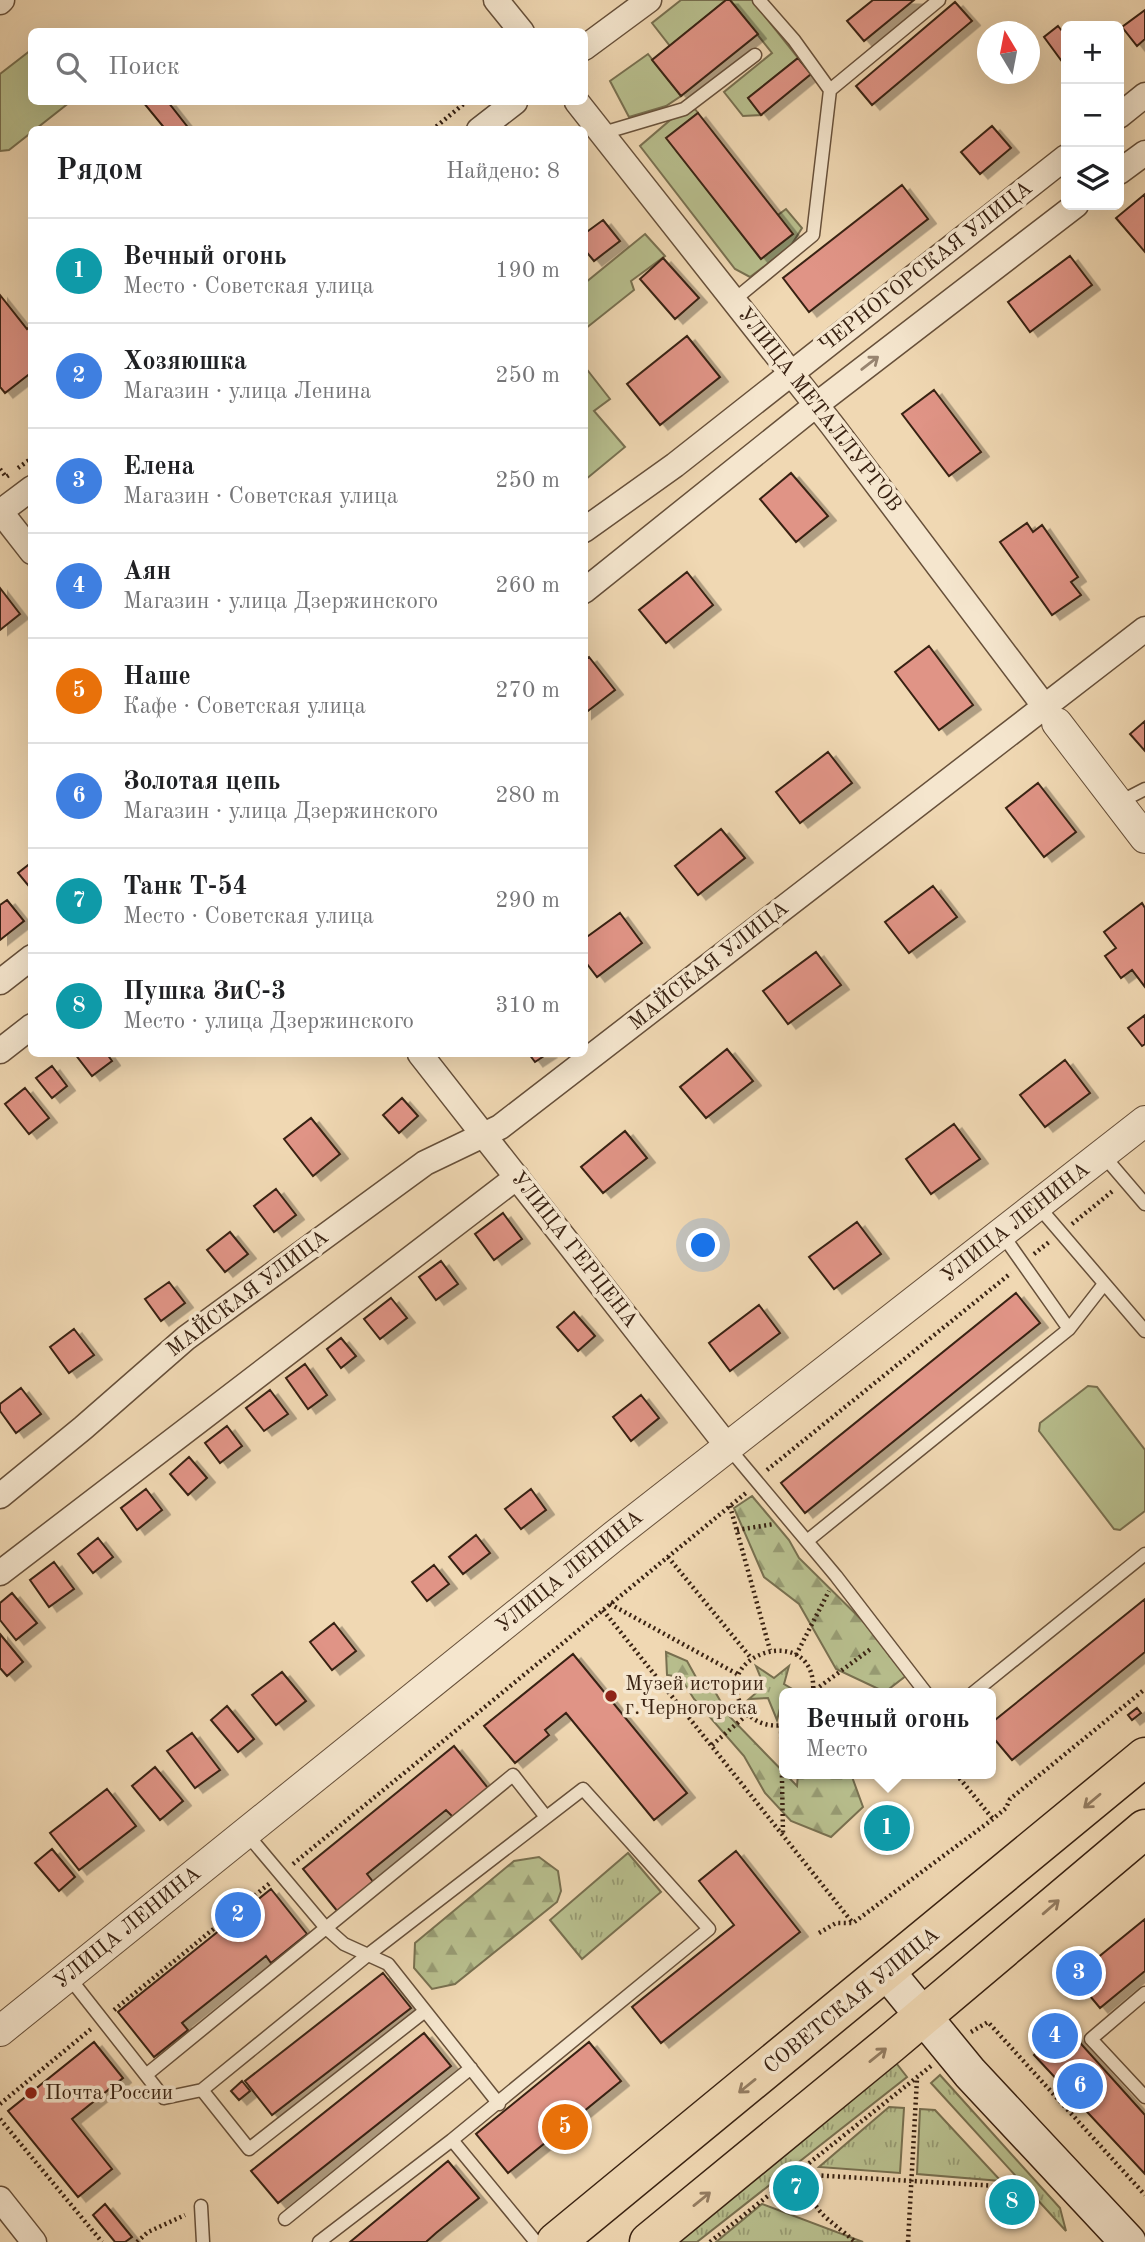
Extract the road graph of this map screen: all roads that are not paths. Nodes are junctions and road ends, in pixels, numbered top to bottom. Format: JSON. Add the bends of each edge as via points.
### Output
{"nodes":[{"id":1,"x":496,"y":0,"type":"edge"},
{"id":2,"x":649,"y":0,"type":"edge"},
{"id":3,"x":759,"y":0,"type":"edge"},
{"id":4,"x":939,"y":0,"type":"edge"},
{"id":5,"x":519,"y":28,"type":"edge"},
{"id":6,"x":588,"y":45,"type":"edge"},
{"id":7,"x":754,"y":55,"type":"dead end"},
{"id":8,"x":830,"y":90,"type":"junction"},
{"id":9,"x":1145,"y":95,"type":"edge"},
{"id":10,"x":510,"y":105,"type":"edge"},
{"id":11,"x":580,"y":105,"type":"edge"},
{"id":12,"x":1124,"y":112,"type":"edge"},
{"id":13,"x":485,"y":126,"type":"edge"},
{"id":14,"x":603,"y":133,"type":"junction"},
{"id":15,"x":1145,"y":153,"type":"edge"},
{"id":16,"x":1061,"y":161,"type":"edge"},
{"id":17,"x":1124,"y":168,"type":"edge"},
{"id":18,"x":1070,"y":210,"type":"edge"},
{"id":19,"x":734,"y":300,"type":"junction"},
{"id":20,"x":791,"y":373,"type":"junction"},
{"id":21,"x":816,"y":405,"type":"junction"},
{"id":22,"x":28,"y":491,"type":"edge"},
{"id":23,"x":0,"y":511,"type":"edge"},
{"id":24,"x":588,"y":527,"type":"edge"},
{"id":25,"x":28,"y":547,"type":"edge"},
{"id":26,"x":588,"y":588,"type":"edge"},
{"id":27,"x":1145,"y":629,"type":"edge"},
{"id":28,"x":1051,"y":714,"type":"junction"},
{"id":29,"x":1145,"y":789,"type":"edge"},
{"id":30,"x":1118,"y":803,"type":"junction"},
{"id":31,"x":1145,"y":838,"type":"edge"},
{"id":32,"x":28,"y":960,"type":"edge"},
{"id":33,"x":0,"y":982,"type":"edge"},
{"id":34,"x":28,"y":1029,"type":"edge"},
{"id":35,"x":0,"y":1051,"type":"edge"},
{"id":36,"x":422,"y":1057,"type":"edge"},
{"id":37,"x":1145,"y":1121,"type":"edge"},
{"id":38,"x":485,"y":1136,"type":"junction"},
{"id":39,"x":1103,"y":1155,"type":"junction"},
{"id":40,"x":517,"y":1177,"type":"junction"},
{"id":41,"x":1145,"y":1204,"type":"edge"},
{"id":42,"x":1038,"y":1206,"type":"junction"},
{"id":43,"x":1002,"y":1234,"type":"junction"},
{"id":44,"x":1104,"y":1284,"type":"junction"},
{"id":45,"x":1069,"y":1329,"type":"junction"},
{"id":46,"x":1145,"y":1331,"type":"edge"},
{"id":47,"x":728,"y":1447,"type":"junction"},
{"id":48,"x":0,"y":1496,"type":"edge"},
{"id":49,"x":807,"y":1541,"type":"junction"},
{"id":50,"x":1145,"y":1554,"type":"edge"},
{"id":51,"x":0,"y":1573,"type":"edge"},
{"id":52,"x":922,"y":1688,"type":"edge"},
{"id":53,"x":979,"y":1688,"type":"edge"},
{"id":54,"x":1145,"y":1757,"type":"edge"},
{"id":55,"x":547,"y":1817,"type":"junction"},
{"id":56,"x":1145,"y":1829,"type":"edge"},
{"id":57,"x":246,"y":1833,"type":"junction"},
{"id":58,"x":326,"y":1928,"type":"junction"},
{"id":59,"x":369,"y":1954,"type":"junction"},
{"id":60,"x":887,"y":1972,"type":"junction"},
{"id":61,"x":68,"y":1976,"type":"junction"},
{"id":62,"x":1145,"y":1993,"type":"edge"},
{"id":63,"x":425,"y":2011,"type":"junction"},
{"id":64,"x":923,"y":2016,"type":"junction"},
{"id":65,"x":0,"y":2031,"type":"edge"},
{"id":66,"x":471,"y":2068,"type":"junction"},
{"id":67,"x":146,"y":2075,"type":"junction"},
{"id":68,"x":202,"y":2090,"type":"junction"},
{"id":69,"x":1145,"y":2097,"type":"edge"},
{"id":70,"x":499,"y":2104,"type":"junction"},
{"id":71,"x":452,"y":2140,"type":"junction"},
{"id":72,"x":201,"y":2206,"type":"road end"},
{"id":73,"x":4,"y":2214,"type":"edge"},
{"id":74,"x":285,"y":2219,"type":"dead end"},
{"id":75,"x":34,"y":2242,"type":"edge"},
{"id":76,"x":203,"y":2242,"type":"edge"},
{"id":77,"x":319,"y":2242,"type":"edge"},
{"id":78,"x":536,"y":2242,"type":"edge"},
{"id":79,"x":556,"y":2242,"type":"edge"},
{"id":80,"x":649,"y":2242,"type":"edge"},
{"id":81,"x":1128,"y":2242,"type":"edge"}],
"edges":[{"from":1,"to":5,"type":"street"},
{"from":2,"to":6,"type":"street"},
{"from":3,"to":8,"type":"lane"},
{"from":4,"to":8,"type":"lane"},
{"from":7,"to":14,"type":"lane","via":[[684,109]]},
{"from":8,"to":19,"type":"lane","via":[[814,235]]},
{"from":9,"to":12,"type":"street"},
{"from":10,"to":13,"type":"street"},
{"from":11,"to":14,"type":"street","name":"УЛИЦА МЕТАЛЛУРГОВ"},
{"from":14,"to":19,"type":"street","name":"УЛИЦА МЕТАЛЛУРГОВ"},
{"from":15,"to":17,"type":"street"},
{"from":16,"to":20,"type":"street","name":"ЧЕРНОГОРСКАЯ УЛИЦА"},
{"from":21,"to":18,"type":"street","name":"ЧЕРНОГОРСКАЯ УЛИЦА","one_way":true},
{"from":19,"to":20,"type":"street","name":"УЛИЦА МЕТАЛЛУРГОВ"},
{"from":20,"to":21,"type":"street","name":"УЛИЦА МЕТАЛЛУРГОВ"},
{"from":20,"to":24,"type":"street","name":"ЧЕРНОГОРСКАЯ УЛИЦА","via":[[676,465]]},
{"from":21,"to":26,"type":"street","name":"ЧЕРНОГОРСКАЯ УЛИЦА"},
{"from":21,"to":28,"type":"street","name":"УЛИЦА МЕТАЛЛУРГОВ"},
{"from":22,"to":23,"type":"street"},
{"from":23,"to":25,"type":"street"},
{"from":27,"to":28,"type":"street","name":"МАЙСКАЯ УЛИЦА"},
{"from":28,"to":30,"type":"street"},
{"from":28,"to":38,"type":"street","name":"МАЙСКАЯ УЛИЦА"},
{"from":29,"to":30,"type":"lane"},
{"from":30,"to":31,"type":"street"},
{"from":32,"to":33,"type":"street"},
{"from":34,"to":35,"type":"street"},
{"from":36,"to":38,"type":"street","name":"УЛИЦА ГЕРЦЕНА"},
{"from":37,"to":39,"type":"street","name":"УЛИЦА ЛЕНИНА"},
{"from":38,"to":40,"type":"street","name":"УЛИЦА ГЕРЦЕНА"},
{"from":38,"to":48,"type":"street","name":"МАЙСКАЯ УЛИЦА","via":[[425,1163],[186,1338]]},
{"from":39,"to":41,"type":"lane"},
{"from":39,"to":42,"type":"street","name":"УЛИЦА ЛЕНИНА"},
{"from":40,"to":47,"type":"street","name":"УЛИЦА ГЕРЦЕНА"},
{"from":40,"to":51,"type":"street"},
{"from":42,"to":43,"type":"street","name":"УЛИЦА ЛЕНИНА"},
{"from":42,"to":44,"type":"lane"},
{"from":43,"to":45,"type":"lane"},
{"from":43,"to":47,"type":"street","name":"УЛИЦА ЛЕНИНА"},
{"from":44,"to":45,"type":"lane"},
{"from":44,"to":46,"type":"lane"},
{"from":45,"to":49,"type":"lane"},
{"from":47,"to":49,"type":"lane"},
{"from":47,"to":57,"type":"street","name":"УЛИЦА ЛЕНИНА"},
{"from":49,"to":52,"type":"lane"},
{"from":50,"to":53,"type":"lane"},
{"from":54,"to":60,"type":"main road","name":"СОВЕТСКАЯ УЛИЦА","one_way":true},
{"from":55,"to":58,"type":"lane","via":[[513,1775]]},
{"from":55,"to":59,"type":"lane"},
{"from":55,"to":70,"type":"lane","via":[[583,1789],[709,1929]]},
{"from":64,"to":56,"type":"main road","one_way":true},
{"from":57,"to":58,"type":"lane"},
{"from":57,"to":61,"type":"street","name":"УЛИЦА ЛЕНИНА"},
{"from":58,"to":59,"type":"lane","via":[[344,1944]]},
{"from":58,"to":67,"type":"lane"},
{"from":59,"to":63,"type":"lane","via":[[388,1964]]},
{"from":59,"to":68,"type":"lane"},
{"from":60,"to":64,"type":"main road"},
{"from":60,"to":79,"type":"main road","name":"СОВЕТСКАЯ УЛИЦА","one_way":true},
{"from":61,"to":65,"type":"street","name":"УЛИЦА ЛЕНИНА"},
{"from":61,"to":67,"type":"lane"},
{"from":62,"to":69,"type":"lane","via":[[1091,2039]]},
{"from":63,"to":66,"type":"lane"},
{"from":63,"to":68,"type":"lane","via":[[249,2149]]},
{"from":80,"to":64,"type":"main road","one_way":true},
{"from":64,"to":81,"type":"main road"},
{"from":66,"to":70,"type":"lane"},
{"from":66,"to":74,"type":"lane"},
{"from":67,"to":68,"type":"lane","via":[[164,2098]]},
{"from":70,"to":71,"type":"lane"},
{"from":71,"to":77,"type":"lane"},
{"from":71,"to":78,"type":"lane"},
{"from":72,"to":76,"type":"lane"},
{"from":73,"to":75,"type":"street"}]}
